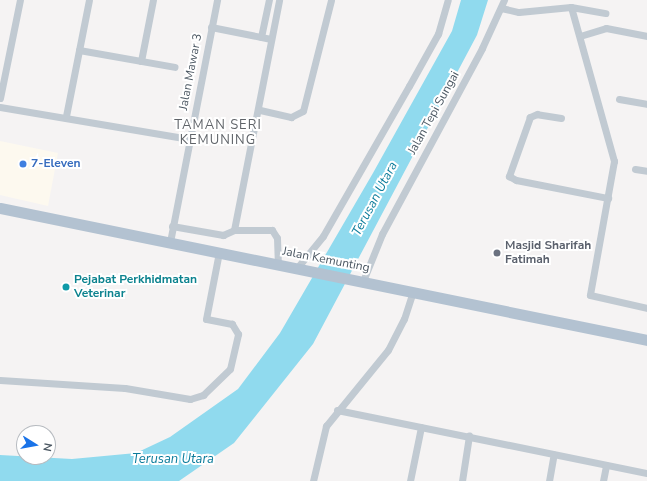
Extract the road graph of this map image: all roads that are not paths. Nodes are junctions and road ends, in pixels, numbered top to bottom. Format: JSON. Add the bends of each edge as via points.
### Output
{"nodes":[{"id":1,"x":20,"y":0,"type":"edge"},
{"id":2,"x":89,"y":0,"type":"edge"},
{"id":3,"x":153,"y":0,"type":"edge"},
{"id":4,"x":217,"y":0,"type":"edge"},
{"id":5,"x":269,"y":0,"type":"edge"},
{"id":6,"x":279,"y":0,"type":"edge"},
{"id":7,"x":331,"y":0,"type":"edge"},
{"id":8,"x":448,"y":0,"type":"edge"},
{"id":9,"x":504,"y":0,"type":"edge"},
{"id":10,"x":571,"y":7,"type":"junction"},
{"id":11,"x":502,"y":8,"type":"junction"},
{"id":12,"x":605,"y":14,"type":"dead end"},
{"id":13,"x":211,"y":27,"type":"junction"},
{"id":14,"x":580,"y":36,"type":"junction"},
{"id":15,"x":647,"y":36,"type":"edge"},
{"id":16,"x":261,"y":37,"type":"junction"},
{"id":17,"x":271,"y":39,"type":"junction"},
{"id":18,"x":79,"y":50,"type":"junction"},
{"id":19,"x":141,"y":61,"type":"junction"},
{"id":20,"x":175,"y":68,"type":"dead end"},
{"id":21,"x":0,"y":98,"type":"edge"},
{"id":22,"x":619,"y":99,"type":"dead end"},
{"id":23,"x":647,"y":104,"type":"edge"},
{"id":24,"x":0,"y":107,"type":"edge"},
{"id":25,"x":260,"y":110,"type":"junction"},
{"id":26,"x":66,"y":116,"type":"junction"},
{"id":27,"x":561,"y":118,"type":"dead end"},
{"id":28,"x":189,"y":139,"type":"junction"},
{"id":29,"x":635,"y":169,"type":"dead end"},
{"id":30,"x":647,"y":171,"type":"edge"},
{"id":31,"x":608,"y":198,"type":"junction"},
{"id":32,"x":0,"y":208,"type":"edge"},
{"id":33,"x":172,"y":226,"type":"junction"},
{"id":34,"x":234,"y":230,"type":"junction"},
{"id":35,"x":170,"y":242,"type":"junction"},
{"id":36,"x":219,"y":252,"type":"junction"},
{"id":37,"x":278,"y":264,"type":"junction"},
{"id":38,"x":297,"y":268,"type":"junction"},
{"id":39,"x":360,"y":280,"type":"junction"},
{"id":40,"x":413,"y":291,"type":"junction"},
{"id":41,"x":647,"y":308,"type":"edge"},
{"id":42,"x":647,"y":340,"type":"edge"},
{"id":43,"x":0,"y":380,"type":"edge"},
{"id":44,"x":337,"y":410,"type":"junction"},
{"id":45,"x":420,"y":427,"type":"junction"},
{"id":46,"x":469,"y":436,"type":"junction"},
{"id":47,"x":554,"y":454,"type":"junction"},
{"id":48,"x":606,"y":464,"type":"junction"},
{"id":49,"x":647,"y":473,"type":"edge"},
{"id":50,"x":314,"y":481,"type":"edge"},
{"id":51,"x":410,"y":481,"type":"edge"},
{"id":52,"x":462,"y":481,"type":"edge"},
{"id":53,"x":549,"y":481,"type":"edge"},
{"id":54,"x":604,"y":481,"type":"edge"}],
"edges":[{"from":1,"to":21,"type":"street"},
{"from":2,"to":18,"type":"street"},
{"from":3,"to":19,"type":"street"},
{"from":4,"to":13,"type":"street","name":"Jalan Mawar 3"},
{"from":5,"to":16,"type":"street"},
{"from":6,"to":17,"type":"street"},
{"from":7,"to":25,"type":"street","via":[[303,111],[291,117]]},
{"from":8,"to":38,"type":"street","via":[[438,34],[364,166],[323,236]]},
{"from":9,"to":11,"type":"street","name":"Jalan Tepi Sungai"},
{"from":10,"to":11,"type":"street","via":[[519,12]]},
{"from":10,"to":12,"type":"street"},
{"from":10,"to":14,"type":"street"},
{"from":11,"to":39,"type":"street","name":"Jalan Tepi Sungai","via":[[397,202]]},
{"from":13,"to":16,"type":"street"},
{"from":13,"to":28,"type":"street","name":"Jalan Mawar 3"},
{"from":14,"to":15,"type":"street","via":[[606,28]]},
{"from":14,"to":31,"type":"street","via":[[613,156]]},
{"from":16,"to":17,"type":"street"},
{"from":17,"to":25,"type":"street"},
{"from":18,"to":19,"type":"street"},
{"from":18,"to":26,"type":"street"},
{"from":19,"to":20,"type":"street"},
{"from":22,"to":23,"type":"street"},
{"from":24,"to":26,"type":"street"},
{"from":25,"to":34,"type":"street"},
{"from":26,"to":28,"type":"street"},
{"from":27,"to":31,"type":"street","via":[[537,114],[530,117],[509,176],[516,180]]},
{"from":28,"to":33,"type":"street","name":"Jalan Mawar 3"},
{"from":29,"to":30,"type":"street"},
{"from":31,"to":41,"type":"street","via":[[590,295]]},
{"from":32,"to":35,"type":"main road","name":"Jalan Kemunting"},
{"from":33,"to":34,"type":"street","via":[[228,236]]},
{"from":33,"to":35,"type":"street","name":"Jalan Mawar 3"},
{"from":34,"to":37,"type":"street","via":[[272,230],[277,238]]},
{"from":35,"to":36,"type":"main road","name":"Jalan Kemunting"},
{"from":36,"to":37,"type":"main road","name":"Jalan Kemunting"},
{"from":36,"to":43,"type":"street","via":[[206,319],[232,324],[238,334],[230,369],[203,395],[190,399],[124,388]]},
{"from":37,"to":38,"type":"main road","name":"Jalan Kemunting"},
{"from":38,"to":39,"type":"main road","name":"Jalan Kemunting"},
{"from":39,"to":40,"type":"main road","name":"Jalan Kemunting"},
{"from":40,"to":42,"type":"main road","name":"Jalan Kemunting"},
{"from":40,"to":44,"type":"street","via":[[404,319],[388,350]]},
{"from":44,"to":45,"type":"street"},
{"from":44,"to":50,"type":"street","via":[[323,433]]},
{"from":45,"to":46,"type":"street"},
{"from":45,"to":51,"type":"street"},
{"from":46,"to":47,"type":"street"},
{"from":46,"to":52,"type":"street"},
{"from":47,"to":48,"type":"street"},
{"from":47,"to":53,"type":"street"},
{"from":48,"to":49,"type":"street"},
{"from":48,"to":54,"type":"street"}]}
